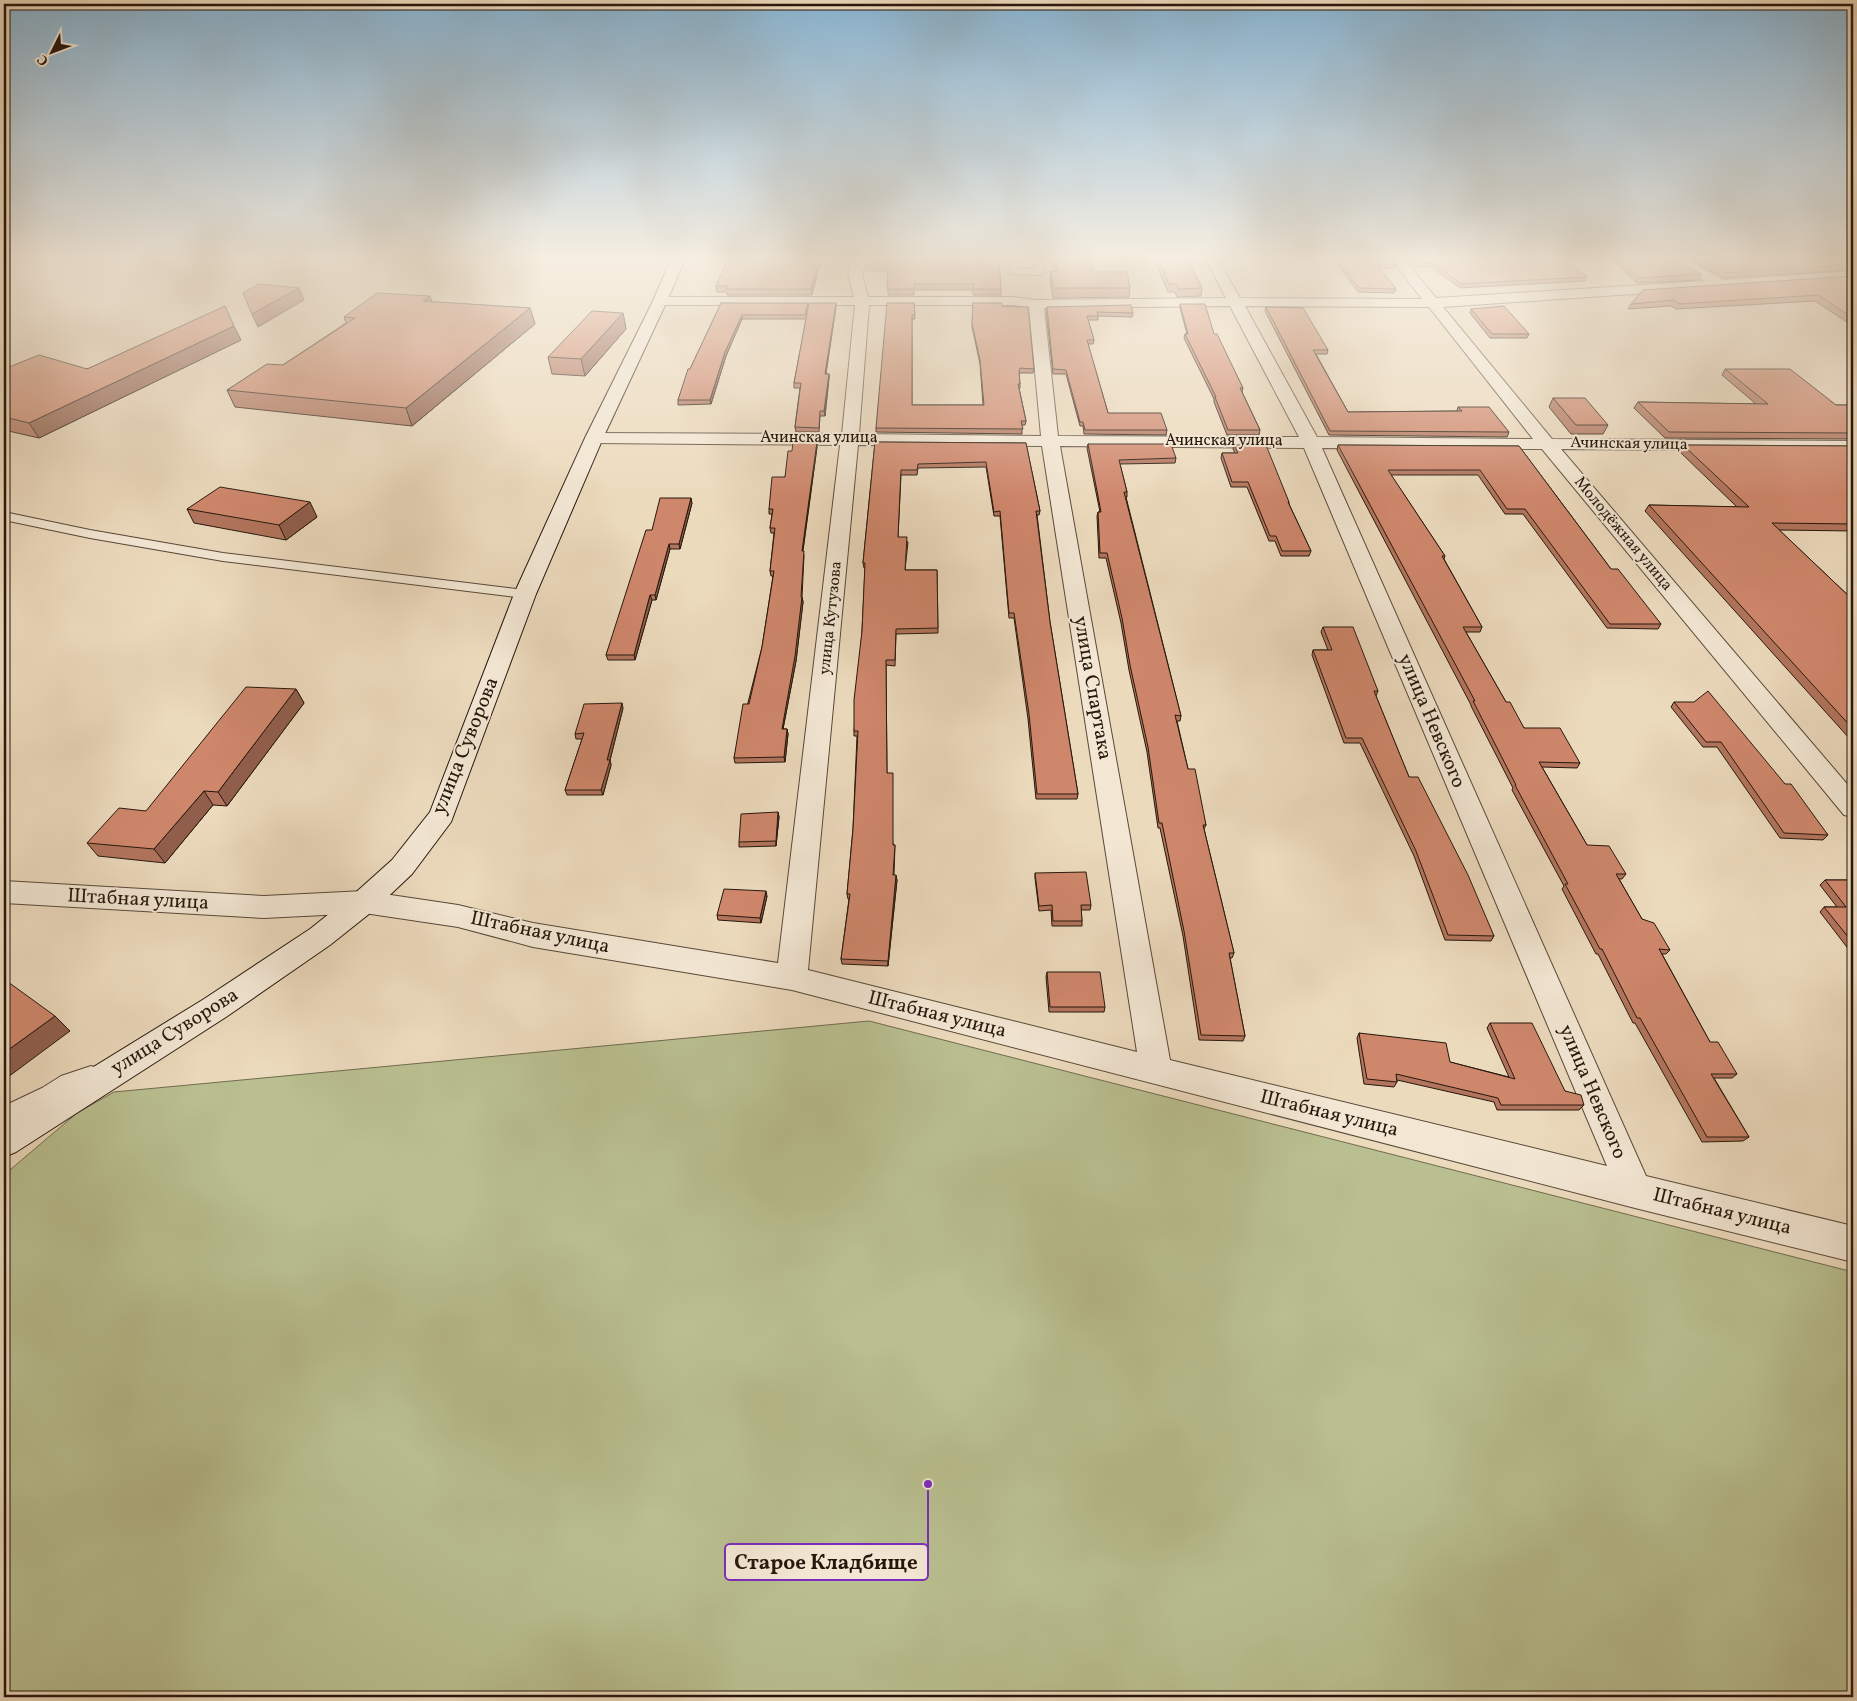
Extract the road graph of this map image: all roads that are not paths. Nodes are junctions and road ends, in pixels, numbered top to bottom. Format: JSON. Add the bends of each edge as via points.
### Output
{"nodes":[{"id":1,"x":642,"y":338,"type":"edge"},
{"id":2,"x":859,"y":338,"type":"edge"},
{"id":3,"x":1040,"y":338,"type":"edge"},
{"id":4,"x":1254,"y":338,"type":"edge"},
{"id":5,"x":1461,"y":338,"type":"edge"},
{"id":6,"x":594,"y":438,"type":"junction"},
{"id":7,"x":850,"y":438,"type":"junction"},
{"id":8,"x":1050,"y":440,"type":"junction"},
{"id":9,"x":1310,"y":441,"type":"junction"},
{"id":10,"x":1546,"y":443,"type":"junction"},
{"id":11,"x":1853,"y":446,"type":"edge"},
{"id":12,"x":4,"y":516,"type":"edge"},
{"id":13,"x":526,"y":594,"type":"junction"},
{"id":14,"x":1853,"y":808,"type":"edge"},
{"id":15,"x":4,"y":892,"type":"edge"},
{"id":16,"x":364,"y":902,"type":"junction"},
{"id":17,"x":792,"y":978,"type":"junction"},
{"id":18,"x":129,"y":1062,"type":"junction"},
{"id":19,"x":1156,"y":1071,"type":"junction"},
{"id":20,"x":4,"y":1116,"type":"edge"},
{"id":21,"x":4,"y":1141,"type":"edge"},
{"id":22,"x":1635,"y":1191,"type":"junction"},
{"id":23,"x":1853,"y":1244,"type":"edge"}],
"edges":[{"from":1,"to":6,"type":"street","name":"улица Суворова"},
{"from":2,"to":7,"type":"street","name":"улица Кутузова"},
{"from":3,"to":8,"type":"street","name":"улица Спартака"},
{"from":4,"to":9,"type":"street","name":"улица Невского"},
{"from":5,"to":10,"type":"street","name":"Молодёжная улица"},
{"from":6,"to":7,"type":"street","name":"Ачинская улица"},
{"from":6,"to":13,"type":"street","name":"улица Суворова"},
{"from":7,"to":8,"type":"street","name":"Ачинская улица"},
{"from":7,"to":17,"type":"street","name":"улица Кутузова"},
{"from":8,"to":9,"type":"street","name":"Ачинская улица"},
{"from":8,"to":19,"type":"street","name":"улица Спартака"},
{"from":9,"to":10,"type":"street","name":"Ачинская улица"},
{"from":9,"to":22,"type":"street","name":"улица Невского"},
{"from":10,"to":11,"type":"street","name":"Ачинская улица"},
{"from":10,"to":14,"type":"street","name":"Молодёжная улица"},
{"from":12,"to":13,"type":"lane","via":[[223,557]]},
{"from":13,"to":16,"type":"street","name":"улица Суворова","via":[[442,815],[402,867]]},
{"from":15,"to":16,"type":"street","name":"Штабная улица","via":[[264,907]]},
{"from":16,"to":17,"type":"street","name":"Штабная улица","via":[[458,916],[533,935]]},
{"from":16,"to":18,"type":"street","name":"улица Суворова","via":[[320,937]]},
{"from":17,"to":19,"type":"street","name":"Штабная улица"},
{"from":18,"to":20,"type":"lane","via":[[68,1083]]},
{"from":18,"to":21,"type":"street","name":"улица Суворова"},
{"from":19,"to":22,"type":"street","name":"Штабная улица"},
{"from":22,"to":23,"type":"street","name":"Штабная улица"}]}
